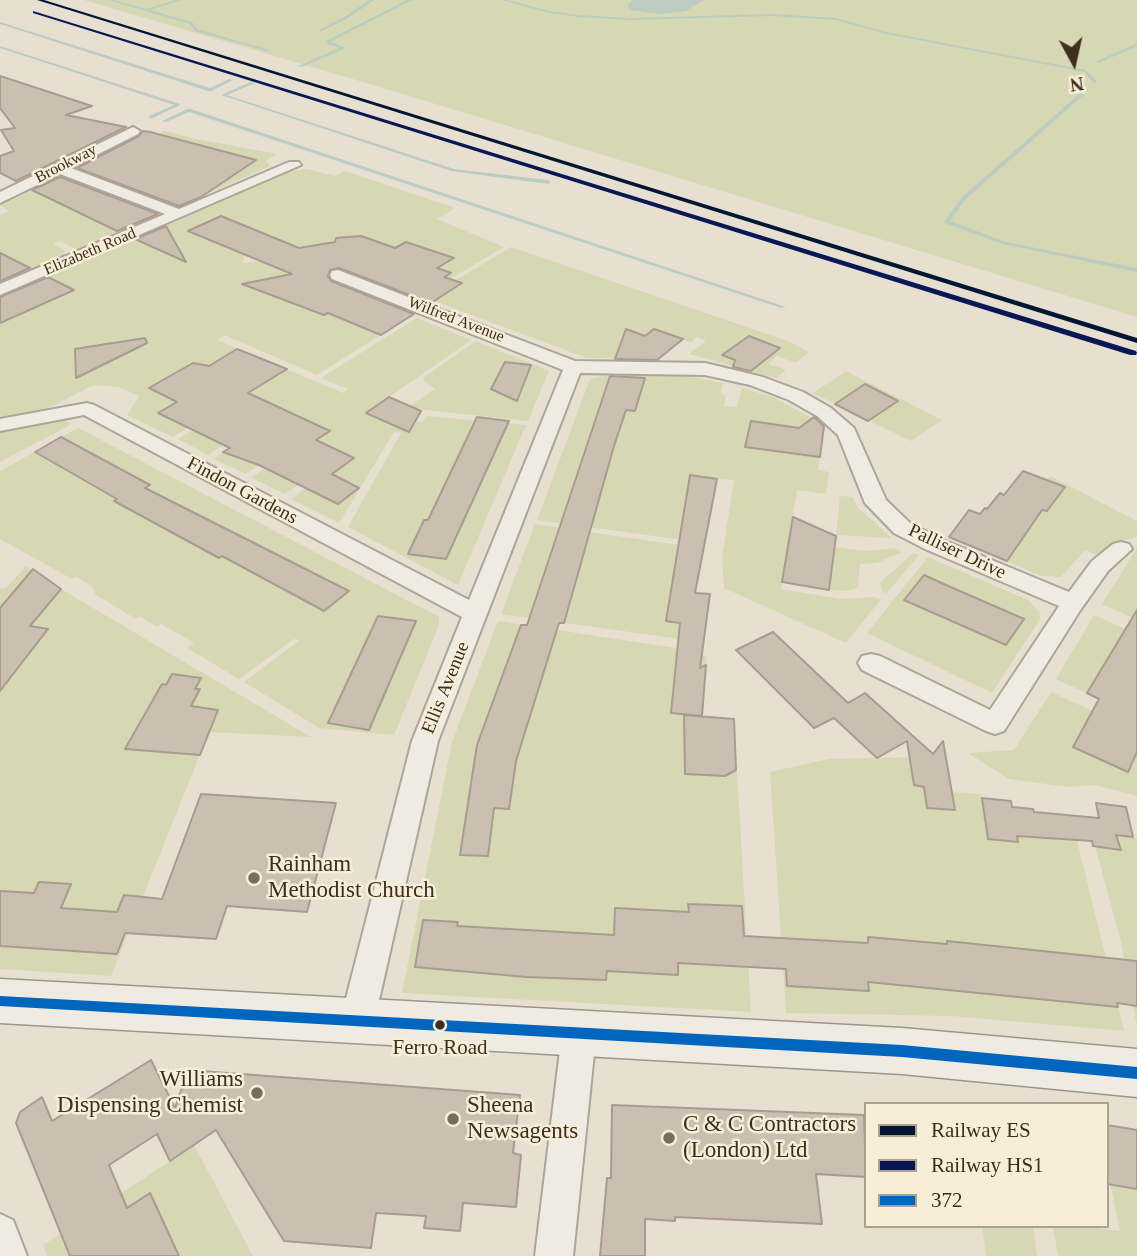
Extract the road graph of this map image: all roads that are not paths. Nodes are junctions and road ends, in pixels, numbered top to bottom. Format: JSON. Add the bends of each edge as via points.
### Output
{"nodes":[{"id":1,"x":133,"y":131,"type":"dead end"},
{"id":2,"x":294,"y":165,"type":"dead end"},
{"id":3,"x":58,"y":168,"type":"junction"},
{"id":4,"x":2,"y":195,"type":"edge"},
{"id":5,"x":179,"y":214,"type":"junction"},
{"id":6,"x":338,"y":275,"type":"dead end"},
{"id":7,"x":0,"y":290,"type":"edge"},
{"id":8,"x":573,"y":367,"type":"junction"},
{"id":9,"x":0,"y":425,"type":"edge"},
{"id":10,"x":1121,"y":549,"type":"dead end"},
{"id":11,"x":1073,"y":603,"type":"junction"},
{"id":12,"x":476,"y":614,"type":"junction"},
{"id":13,"x":872,"y":663,"type":"dead end"},
{"id":14,"x":0,"y":1001,"type":"edge"},
{"id":15,"x":357,"y":1021,"type":"junction"},
{"id":16,"x":579,"y":1034,"type":"junction"},
{"id":17,"x":1137,"y":1073,"type":"edge"},
{"id":18,"x":0,"y":1233,"type":"edge"},
{"id":19,"x":8,"y":1256,"type":"edge"},
{"id":20,"x":554,"y":1256,"type":"edge"}],
"edges":[{"from":1,"to":3,"type":"street","name":"Brookway"},
{"from":2,"to":5,"type":"street","name":"Elizabeth Road"},
{"from":3,"to":4,"type":"street","name":"Brookway"},
{"from":3,"to":5,"type":"street","name":"Elizabeth Road"},
{"from":5,"to":7,"type":"street","name":"Elizabeth Road"},
{"from":6,"to":8,"type":"street","name":"Wilfred Avenue"},
{"from":8,"to":11,"type":"street","name":"Palliser Drive","via":[[705,369],[796,396],[847,432],[876,503],[902,528]]},
{"from":8,"to":12,"type":"street","name":"Ellis Avenue"},
{"from":9,"to":12,"type":"street","name":"Findon Gardens","via":[[87,408]]},
{"from":10,"to":11,"type":"street","via":[[1100,566]]},
{"from":11,"to":13,"type":"street","via":[[995,724]]},
{"from":12,"to":15,"type":"street","name":"Ellis Avenue","via":[[425,741]]},
{"from":14,"to":15,"type":"main road"},
{"from":15,"to":16,"type":"main road"},
{"from":16,"to":17,"type":"main road","via":[[902,1051]]},
{"from":16,"to":20,"type":"street"},
{"from":18,"to":19,"type":"street"}]}
